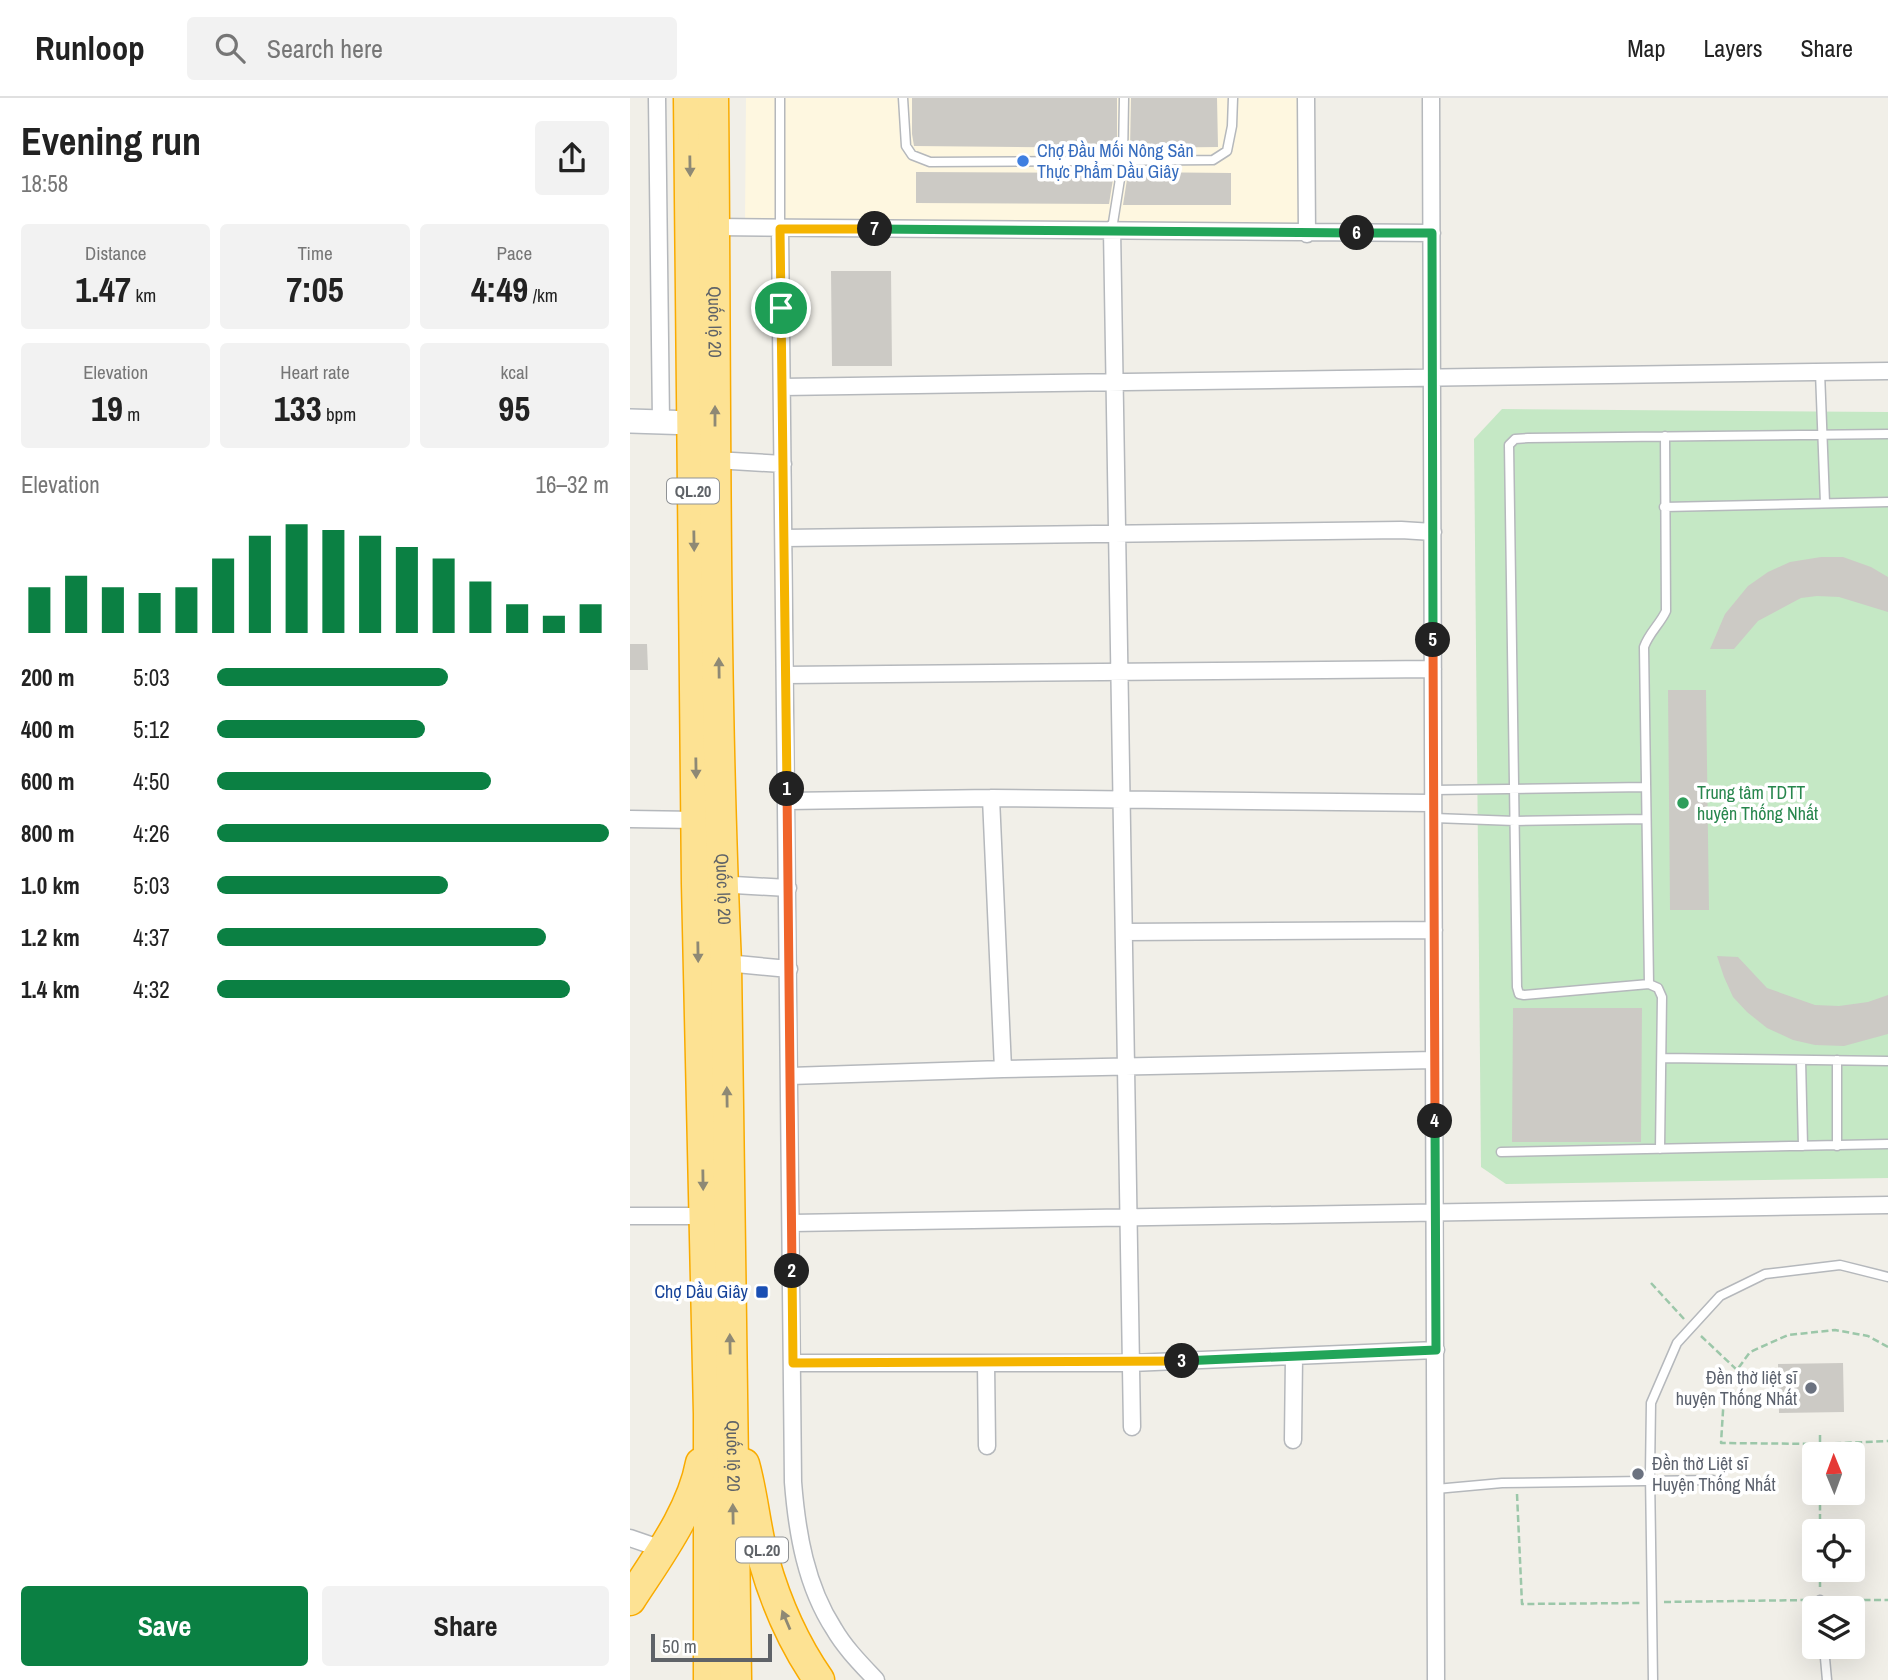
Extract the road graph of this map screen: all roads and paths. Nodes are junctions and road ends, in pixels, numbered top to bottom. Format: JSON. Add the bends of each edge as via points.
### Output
{"nodes":[{"id":1,"x":657,"y":98,"type":"edge"},
{"id":2,"x":689,"y":98,"type":"edge"},
{"id":3,"x":713,"y":98,"type":"edge"},
{"id":4,"x":780,"y":98,"type":"edge"},
{"id":5,"x":903,"y":98,"type":"edge"},
{"id":6,"x":1124,"y":98,"type":"edge"},
{"id":7,"x":1233,"y":98,"type":"edge"},
{"id":8,"x":1306,"y":98,"type":"edge"},
{"id":9,"x":1431,"y":98,"type":"edge"},
{"id":10,"x":1123,"y":160,"type":"junction"},
{"id":11,"x":714,"y":227,"type":"junction"},
{"id":12,"x":780,"y":229,"type":"junction"},
{"id":13,"x":1112,"y":229,"type":"junction"},
{"id":14,"x":1432,"y":233,"type":"junction"},
{"id":15,"x":1307,"y":234,"type":"junction"},
{"id":16,"x":1888,"y":371,"type":"edge"},
{"id":17,"x":1820,"y":372,"type":"junction"},
{"id":18,"x":1432,"y":378,"type":"junction"},
{"id":19,"x":1115,"y":382,"type":"junction"},
{"id":20,"x":782,"y":387,"type":"junction"},
{"id":21,"x":630,"y":421,"type":"edge"},
{"id":22,"x":661,"y":422,"type":"junction"},
{"id":23,"x":692,"y":423,"type":"junction"},
{"id":24,"x":1888,"y":433,"type":"edge"},
{"id":25,"x":1823,"y":435,"type":"junction"},
{"id":26,"x":1665,"y":436,"type":"junction"},
{"id":27,"x":715,"y":460,"type":"junction"},
{"id":28,"x":783,"y":464,"type":"junction"},
{"id":29,"x":1888,"y":502,"type":"edge"},
{"id":30,"x":1825,"y":503,"type":"junction"},
{"id":31,"x":1664,"y":507,"type":"junction"},
{"id":32,"x":1433,"y":532,"type":"junction"},
{"id":33,"x":1117,"y":534,"type":"junction"},
{"id":34,"x":784,"y":538,"type":"junction"},
{"id":35,"x":1433,"y":669,"type":"junction"},
{"id":36,"x":1119,"y":671,"type":"junction"},
{"id":37,"x":785,"y":675,"type":"junction"},
{"id":38,"x":1646,"y":787,"type":"junction"},
{"id":39,"x":1514,"y":789,"type":"junction"},
{"id":40,"x":991,"y":798,"type":"junction"},
{"id":41,"x":1122,"y":800,"type":"junction"},
{"id":42,"x":787,"y":801,"type":"junction"},
{"id":43,"x":1432,"y":804,"type":"junction"},
{"id":44,"x":630,"y":819,"type":"edge"},
{"id":45,"x":1646,"y":819,"type":"junction"},
{"id":46,"x":696,"y":820,"type":"junction"},
{"id":47,"x":1515,"y":821,"type":"junction"},
{"id":48,"x":710,"y":884,"type":"junction"},
{"id":49,"x":788,"y":888,"type":"junction"},
{"id":50,"x":1434,"y":930,"type":"junction"},
{"id":51,"x":1124,"y":932,"type":"junction"},
{"id":52,"x":726,"y":963,"type":"junction"},
{"id":53,"x":789,"y":969,"type":"junction"},
{"id":54,"x":1649,"y":984,"type":"junction"},
{"id":55,"x":1663,"y":1058,"type":"junction"},
{"id":56,"x":1434,"y":1060,"type":"junction"},
{"id":57,"x":1801,"y":1060,"type":"junction"},
{"id":58,"x":1838,"y":1060,"type":"junction"},
{"id":59,"x":1888,"y":1061,"type":"edge"},
{"id":60,"x":1126,"y":1067,"type":"junction"},
{"id":61,"x":1003,"y":1069,"type":"junction"},
{"id":62,"x":790,"y":1076,"type":"junction"},
{"id":63,"x":1888,"y":1144,"type":"edge"},
{"id":64,"x":1803,"y":1146,"type":"junction"},
{"id":65,"x":1837,"y":1146,"type":"junction"},
{"id":66,"x":1660,"y":1149,"type":"junction"},
{"id":67,"x":1501,"y":1152,"type":"dead end"},
{"id":68,"x":1888,"y":1205,"type":"edge"},
{"id":69,"x":1435,"y":1212,"type":"junction"},
{"id":70,"x":630,"y":1216,"type":"edge"},
{"id":71,"x":704,"y":1216,"type":"junction"},
{"id":72,"x":1128,"y":1217,"type":"junction"},
{"id":73,"x":792,"y":1223,"type":"junction"},
{"id":74,"x":1888,"y":1277,"type":"edge"},
{"id":75,"x":1888,"y":1347,"type":"edge"},
{"id":76,"x":1436,"y":1350,"type":"junction"},
{"id":77,"x":1294,"y":1357,"type":"junction"},
{"id":78,"x":793,"y":1363,"type":"junction"},
{"id":79,"x":986,"y":1363,"type":"junction"},
{"id":80,"x":1131,"y":1363,"type":"junction"},
{"id":81,"x":720,"y":1413,"type":"junction"},
{"id":82,"x":1132,"y":1427,"type":"dead end"},
{"id":83,"x":1820,"y":1435,"type":"dead end"},
{"id":84,"x":1293,"y":1440,"type":"dead end"},
{"id":85,"x":1888,"y":1441,"type":"edge"},
{"id":86,"x":1820,"y":1442,"type":"edge"},
{"id":87,"x":1865,"y":1442,"type":"edge"},
{"id":88,"x":1802,"y":1444,"type":"edge"},
{"id":89,"x":987,"y":1446,"type":"dead end"},
{"id":90,"x":1713,"y":1480,"type":"dead end"},
{"id":91,"x":1650,"y":1482,"type":"junction"},
{"id":92,"x":1436,"y":1489,"type":"junction"},
{"id":93,"x":630,"y":1538,"type":"edge"},
{"id":94,"x":662,"y":1549,"type":"junction"},
{"id":95,"x":630,"y":1600,"type":"edge"},
{"id":96,"x":1825,"y":1659,"type":"edge"},
{"id":97,"x":709,"y":1680,"type":"edge"},
{"id":98,"x":736,"y":1680,"type":"edge"},
{"id":99,"x":819,"y":1680,"type":"edge"},
{"id":100,"x":876,"y":1680,"type":"edge"},
{"id":101,"x":1436,"y":1680,"type":"edge"},
{"id":102,"x":1653,"y":1680,"type":"edge"},
{"id":103,"x":1827,"y":1680,"type":"edge"}],
"edges":[{"from":1,"to":22,"type":"street"},
{"from":2,"to":23,"type":"highway","name":"Quốc lộ 20","number":"QL.20","one_way":true},
{"from":3,"to":11,"type":"highway","name":"Quốc lộ 20","number":"QL.20"},
{"from":4,"to":12,"type":"lane"},
{"from":5,"to":10,"type":"lane","via":[[906,146],[912,155],[930,162]]},
{"from":6,"to":10,"type":"lane"},
{"from":7,"to":10,"type":"lane","via":[[1227,151],[1213,160]]},
{"from":8,"to":15,"type":"street"},
{"from":9,"to":14,"type":"street"},
{"from":10,"to":13,"type":"lane"},
{"from":11,"to":12,"type":"street"},
{"from":27,"to":11,"type":"highway","name":"Quốc lộ 20","number":"QL.20","one_way":true},
{"from":12,"to":13,"type":"street"},
{"from":12,"to":20,"type":"street"},
{"from":13,"to":15,"type":"street"},
{"from":13,"to":19,"type":"street"},
{"from":14,"to":15,"type":"street"},
{"from":14,"to":18,"type":"street"},
{"from":16,"to":17,"type":"street"},
{"from":17,"to":18,"type":"street"},
{"from":17,"to":25,"type":"lane"},
{"from":18,"to":19,"type":"street"},
{"from":18,"to":32,"type":"street"},
{"from":19,"to":20,"type":"street"},
{"from":19,"to":33,"type":"street"},
{"from":20,"to":28,"type":"street"},
{"from":21,"to":22,"type":"street"},
{"from":22,"to":23,"type":"street"},
{"from":23,"to":46,"type":"highway","name":"Quốc lộ 20","number":"QL.20","one_way":true},
{"from":24,"to":25,"type":"lane"},
{"from":25,"to":26,"type":"lane"},
{"from":25,"to":30,"type":"lane"},
{"from":26,"to":31,"type":"lane"},
{"from":26,"to":39,"type":"lane","via":[[1528,438],[1515,439],[1509,445]]},
{"from":27,"to":28,"type":"street"},
{"from":48,"to":27,"type":"highway","name":"Quốc lộ 20","number":"QL.20","one_way":true},
{"from":28,"to":34,"type":"street"},
{"from":29,"to":30,"type":"lane"},
{"from":30,"to":31,"type":"lane"},
{"from":31,"to":38,"type":"lane","via":[[1666,611],[1644,647]]},
{"from":32,"to":33,"type":"street"},
{"from":32,"to":35,"type":"street"},
{"from":33,"to":34,"type":"street"},
{"from":33,"to":36,"type":"street"},
{"from":34,"to":37,"type":"street"},
{"from":35,"to":36,"type":"street"},
{"from":35,"to":43,"type":"street"},
{"from":36,"to":37,"type":"street"},
{"from":36,"to":41,"type":"street"},
{"from":37,"to":42,"type":"street"},
{"from":38,"to":39,"type":"lane"},
{"from":38,"to":45,"type":"lane"},
{"from":39,"to":43,"type":"lane"},
{"from":39,"to":47,"type":"lane"},
{"from":40,"to":41,"type":"street"},
{"from":40,"to":42,"type":"street"},
{"from":40,"to":61,"type":"street"},
{"from":41,"to":43,"type":"street"},
{"from":41,"to":51,"type":"street"},
{"from":42,"to":49,"type":"street"},
{"from":43,"to":47,"type":"lane"},
{"from":43,"to":50,"type":"street"},
{"from":44,"to":46,"type":"street"},
{"from":45,"to":47,"type":"lane"},
{"from":45,"to":54,"type":"lane"},
{"from":46,"to":48,"type":"highway","name":"Quốc lộ 20","number":"QL.20"},
{"from":47,"to":54,"type":"lane","via":[[1519,993]]},
{"from":48,"to":49,"type":"street"},
{"from":48,"to":52,"type":"highway","name":"Quốc lộ 20","number":"QL.20"},
{"from":48,"to":71,"type":"highway","name":"Quốc lộ 20","number":"QL.20","one_way":true},
{"from":49,"to":53,"type":"street"},
{"from":50,"to":51,"type":"street"},
{"from":50,"to":56,"type":"street"},
{"from":51,"to":60,"type":"street"},
{"from":52,"to":53,"type":"street"},
{"from":81,"to":52,"type":"highway","name":"Quốc lộ 20","number":"QL.20","one_way":true},
{"from":53,"to":62,"type":"street"},
{"from":54,"to":55,"type":"lane","via":[[1658,988],[1662,997]]},
{"from":55,"to":57,"type":"lane"},
{"from":55,"to":66,"type":"lane"},
{"from":56,"to":60,"type":"street"},
{"from":56,"to":69,"type":"street"},
{"from":57,"to":58,"type":"lane"},
{"from":57,"to":64,"type":"lane"},
{"from":58,"to":59,"type":"lane"},
{"from":58,"to":65,"type":"lane"},
{"from":60,"to":61,"type":"street"},
{"from":60,"to":72,"type":"street"},
{"from":61,"to":62,"type":"street"},
{"from":62,"to":73,"type":"street"},
{"from":63,"to":65,"type":"lane"},
{"from":64,"to":65,"type":"lane"},
{"from":64,"to":66,"type":"lane"},
{"from":66,"to":67,"type":"lane"},
{"from":68,"to":69,"type":"street"},
{"from":69,"to":72,"type":"street"},
{"from":69,"to":76,"type":"street"},
{"from":70,"to":71,"type":"street"},
{"from":71,"to":81,"type":"highway","name":"Quốc lộ 20","number":"QL.20"},
{"from":72,"to":73,"type":"street"},
{"from":72,"to":80,"type":"street"},
{"from":73,"to":78,"type":"street"},
{"from":74,"to":91,"type":"lane","via":[[1840,1265],[1765,1274],[1720,1296],[1677,1343],[1651,1403]]},
{"from":75,"to":88,"type":"path","via":[[1868,1336],[1835,1329],[1788,1335],[1750,1352],[1724,1395],[1721,1443]]},
{"from":76,"to":77,"type":"street"},
{"from":76,"to":92,"type":"street"},
{"from":77,"to":80,"type":"street"},
{"from":77,"to":84,"type":"street"},
{"from":78,"to":79,"type":"street"},
{"from":78,"to":100,"type":"street","via":[[795,1510],[808,1572],[833,1629]]},
{"from":79,"to":80,"type":"street"},
{"from":79,"to":89,"type":"street"},
{"from":80,"to":82,"type":"street"},
{"from":81,"to":94,"type":"highway","number":"QL.20","via":[[696,1486]]},
{"from":81,"to":97,"type":"highway","name":"Quốc lộ 20","number":"QL.20"},
{"from":98,"to":81,"type":"highway","name":"Quốc lộ 20","number":"QL.20","one_way":true},
{"from":99,"to":81,"type":"highway","number":"QL.20","one_way":true,"via":[[796,1644],[776,1596],[752,1496]]},
{"from":83,"to":86,"type":"path"},
{"from":85,"to":87,"type":"path"},
{"from":90,"to":91,"type":"lane"},
{"from":91,"to":92,"type":"lane","via":[[1502,1483]]},
{"from":91,"to":102,"type":"lane"},
{"from":92,"to":101,"type":"street"},
{"from":93,"to":94,"type":"street"},
{"from":94,"to":95,"type":"highway","number":"QL.20"},
{"from":96,"to":103,"type":"lane"}]}
